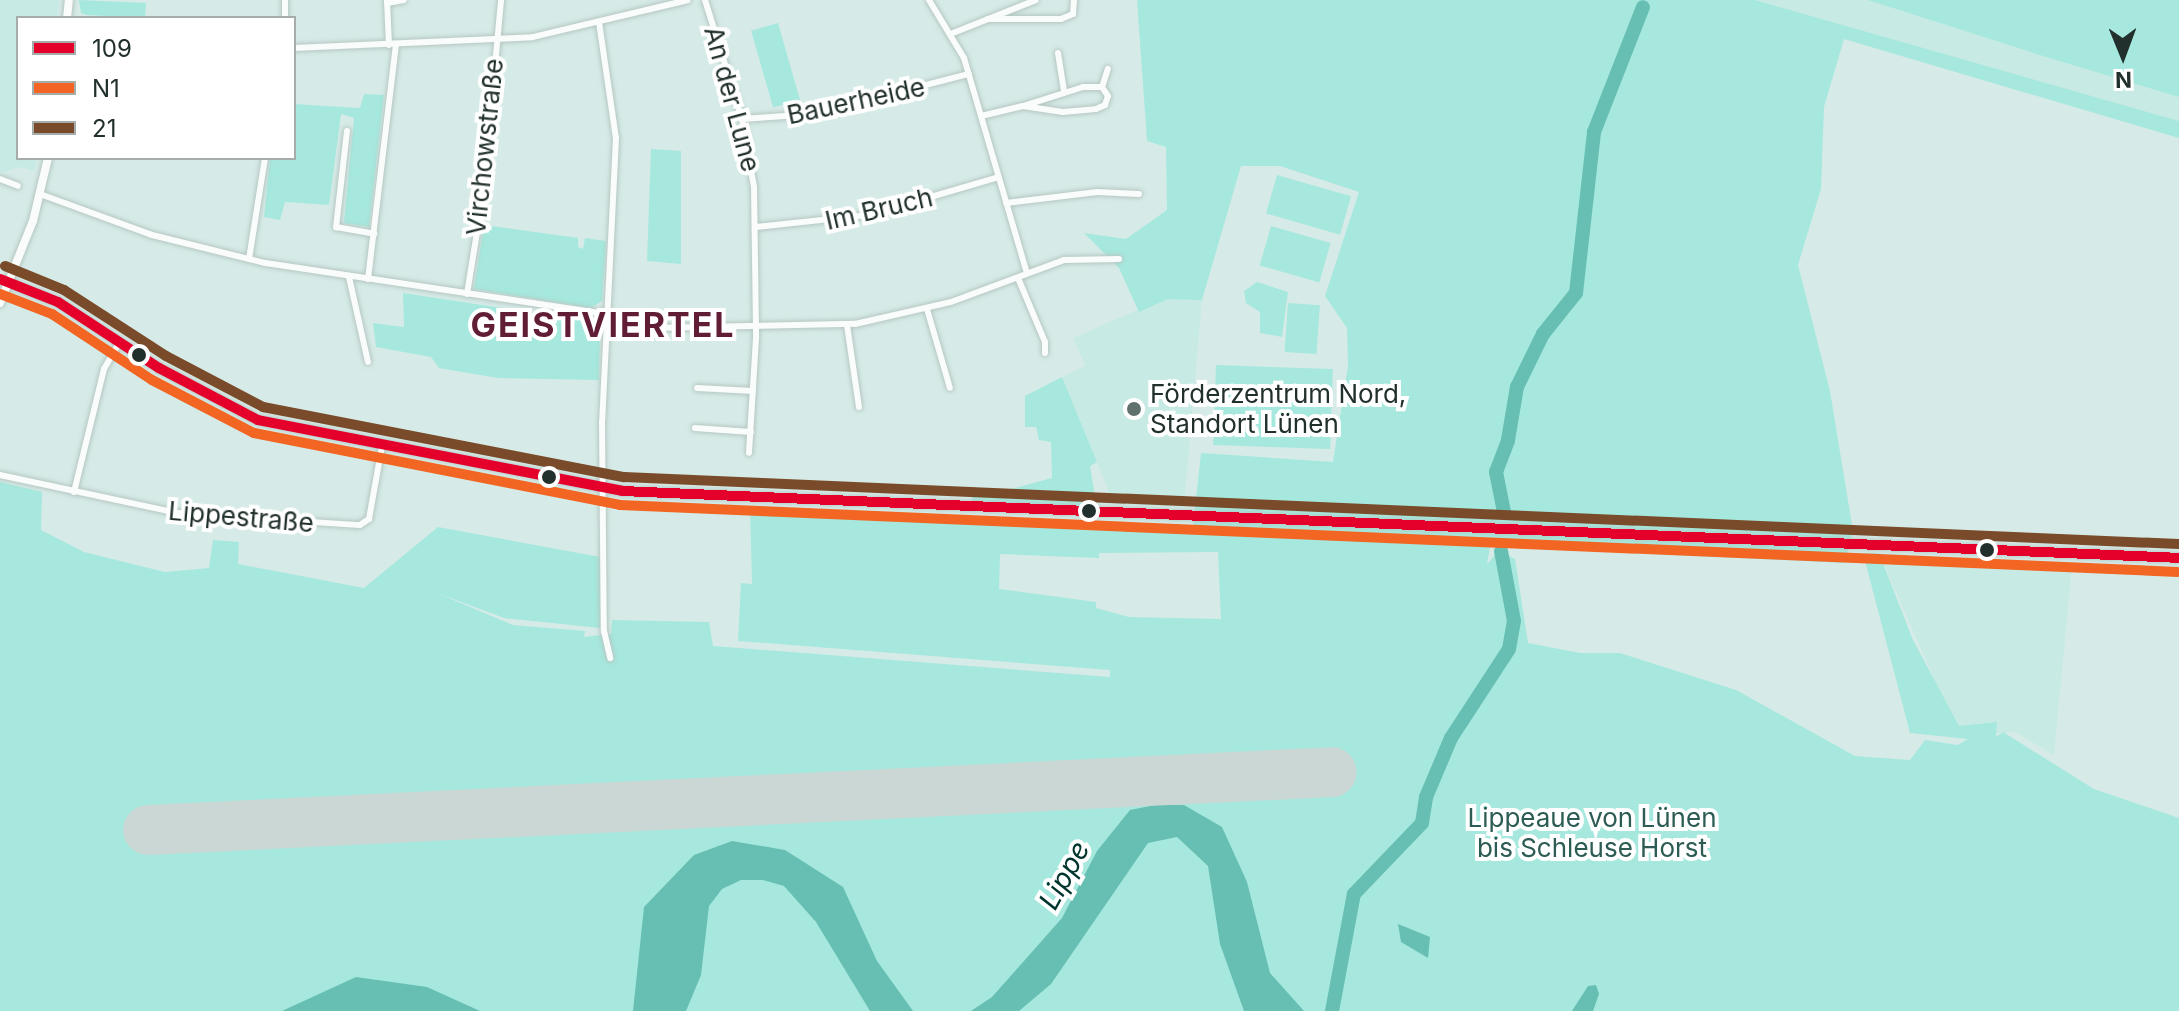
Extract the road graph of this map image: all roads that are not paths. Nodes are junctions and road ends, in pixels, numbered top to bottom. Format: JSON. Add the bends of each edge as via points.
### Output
{"nodes":[{"id":1,"x":404,"y":0,"type":"edge"},
{"id":2,"x":501,"y":0,"type":"edge"},
{"id":3,"x":688,"y":0,"type":"edge"},
{"id":4,"x":705,"y":0,"type":"edge"},
{"id":5,"x":929,"y":0,"type":"edge"},
{"id":6,"x":1036,"y":0,"type":"edge"},
{"id":7,"x":1074,"y":0,"type":"edge"},
{"id":8,"x":387,"y":1,"type":"edge"},
{"id":9,"x":988,"y":19,"type":"junction"},
{"id":10,"x":599,"y":22,"type":"junction"},
{"id":11,"x":953,"y":33,"type":"junction"},
{"id":12,"x":498,"y":39,"type":"junction"},
{"id":13,"x":392,"y":44,"type":"junction"},
{"id":14,"x":296,"y":48,"type":"edge"},
{"id":15,"x":1058,"y":53,"type":"dead end"},
{"id":16,"x":1108,"y":69,"type":"dead end"},
{"id":17,"x":969,"y":74,"type":"junction"},
{"id":18,"x":1102,"y":87,"type":"junction"},
{"id":19,"x":1064,"y":90,"type":"junction"},
{"id":20,"x":1023,"y":106,"type":"junction"},
{"id":21,"x":981,"y":116,"type":"junction"},
{"id":22,"x":742,"y":119,"type":"junction"},
{"id":23,"x":347,"y":131,"type":"dead end"},
{"id":24,"x":48,"y":160,"type":"edge"},
{"id":25,"x":265,"y":160,"type":"edge"},
{"id":26,"x":999,"y":177,"type":"junction"},
{"id":27,"x":0,"y":179,"type":"edge"},
{"id":28,"x":18,"y":186,"type":"dead end"},
{"id":29,"x":40,"y":194,"type":"junction"},
{"id":30,"x":1139,"y":194,"type":"dead end"},
{"id":31,"x":1006,"y":203,"type":"junction"},
{"id":32,"x":756,"y":227,"type":"junction"},
{"id":33,"x":374,"y":234,"type":"junction"},
{"id":34,"x":249,"y":259,"type":"junction"},
{"id":35,"x":1119,"y":259,"type":"dead end"},
{"id":36,"x":1027,"y":273,"type":"junction"},
{"id":37,"x":349,"y":277,"type":"junction"},
{"id":38,"x":1018,"y":278,"type":"junction"},
{"id":39,"x":368,"y":279,"type":"junction"},
{"id":40,"x":5,"y":281,"type":"edge"},
{"id":41,"x":467,"y":294,"type":"junction"},
{"id":42,"x":0,"y":303,"type":"edge"},
{"id":43,"x":927,"y":309,"type":"junction"},
{"id":44,"x":608,"y":314,"type":"junction"},
{"id":45,"x":847,"y":325,"type":"junction"},
{"id":46,"x":607,"y":329,"type":"junction"},
{"id":47,"x":754,"y":329,"type":"junction"},
{"id":48,"x":119,"y":343,"type":"junction"},
{"id":49,"x":1045,"y":353,"type":"dead end"},
{"id":50,"x":368,"y":362,"type":"dead end"},
{"id":51,"x":697,"y":388,"type":"dead end"},
{"id":52,"x":950,"y":388,"type":"dead end"},
{"id":53,"x":753,"y":391,"type":"junction"},
{"id":54,"x":859,"y":407,"type":"dead end"},
{"id":55,"x":695,"y":428,"type":"dead end"},
{"id":56,"x":751,"y":432,"type":"junction"},
{"id":57,"x":382,"y":446,"type":"junction"},
{"id":58,"x":749,"y":453,"type":"dead end"},
{"id":59,"x":0,"y":475,"type":"edge"},
{"id":60,"x":603,"y":487,"type":"junction"},
{"id":61,"x":74,"y":492,"type":"junction"},
{"id":62,"x":2179,"y":558,"type":"edge"},
{"id":63,"x":610,"y":658,"type":"dead end"}],
"edges":[{"from":1,"to":8,"type":"street"},
{"from":2,"to":12,"type":"street","name":"Virchowstraße"},
{"from":3,"to":10,"type":"street"},
{"from":4,"to":22,"type":"street","name":"An der Lune"},
{"from":5,"to":11,"type":"street"},
{"from":6,"to":9,"type":"street"},
{"from":7,"to":9,"type":"street","via":[[1073,14],[1061,19]]},
{"from":8,"to":13,"type":"street"},
{"from":9,"to":11,"type":"street"},
{"from":10,"to":12,"type":"street"},
{"from":10,"to":44,"type":"street","via":[[616,138]]},
{"from":11,"to":17,"type":"street"},
{"from":12,"to":13,"type":"street"},
{"from":12,"to":41,"type":"street","name":"Virchowstraße"},
{"from":13,"to":14,"type":"street"},
{"from":13,"to":33,"type":"street"},
{"from":15,"to":19,"type":"street"},
{"from":16,"to":18,"type":"street"},
{"from":17,"to":21,"type":"street"},
{"from":17,"to":22,"type":"street","name":"Bauerheide","via":[[808,115]]},
{"from":18,"to":19,"type":"street"},
{"from":18,"to":20,"type":"street","via":[[1108,100],[1102,108],[1063,112]]},
{"from":19,"to":20,"type":"street"},
{"from":20,"to":21,"type":"street"},
{"from":21,"to":26,"type":"street"},
{"from":22,"to":32,"type":"street","name":"An der Lune"},
{"from":23,"to":33,"type":"street","via":[[336,227]]},
{"from":24,"to":29,"type":"street"},
{"from":25,"to":34,"type":"street"},
{"from":26,"to":31,"type":"street"},
{"from":26,"to":32,"type":"street","name":"Im Bruch","via":[[869,215]]},
{"from":27,"to":28,"type":"street"},
{"from":29,"to":34,"type":"street","via":[[152,235]]},
{"from":29,"to":40,"type":"street"},
{"from":30,"to":31,"type":"street","via":[[1097,192]]},
{"from":31,"to":36,"type":"street"},
{"from":32,"to":47,"type":"street","name":"An der Lune"},
{"from":33,"to":39,"type":"street"},
{"from":34,"to":37,"type":"street"},
{"from":35,"to":36,"type":"street","via":[[1064,260]]},
{"from":36,"to":38,"type":"street"},
{"from":37,"to":39,"type":"street"},
{"from":37,"to":50,"type":"street"},
{"from":38,"to":43,"type":"street"},
{"from":38,"to":49,"type":"street"},
{"from":39,"to":41,"type":"street"},
{"from":40,"to":42,"type":"street"},
{"from":40,"to":48,"type":"street","via":[[58,302]]},
{"from":41,"to":44,"type":"street"},
{"from":43,"to":45,"type":"street"},
{"from":43,"to":52,"type":"street"},
{"from":44,"to":46,"type":"street"},
{"from":45,"to":47,"type":"street"},
{"from":45,"to":54,"type":"street"},
{"from":46,"to":47,"type":"street"},
{"from":46,"to":60,"type":"street"},
{"from":47,"to":53,"type":"street","name":"An der Lune"},
{"from":48,"to":57,"type":"street","via":[[258,420]]},
{"from":48,"to":61,"type":"street","via":[[104,369]]},
{"from":51,"to":53,"type":"street"},
{"from":53,"to":56,"type":"street","name":"An der Lune"},
{"from":55,"to":56,"type":"street"},
{"from":56,"to":58,"type":"street","name":"An der Lune"},
{"from":57,"to":60,"type":"street"},
{"from":57,"to":61,"type":"street","name":"Lippestraße","via":[[369,519],[360,525],[227,520]]},
{"from":59,"to":61,"type":"street","name":"Lippestraße"},
{"from":60,"to":62,"type":"street","via":[[644,494]]},
{"from":60,"to":63,"type":"street","via":[[604,631]]}]}
